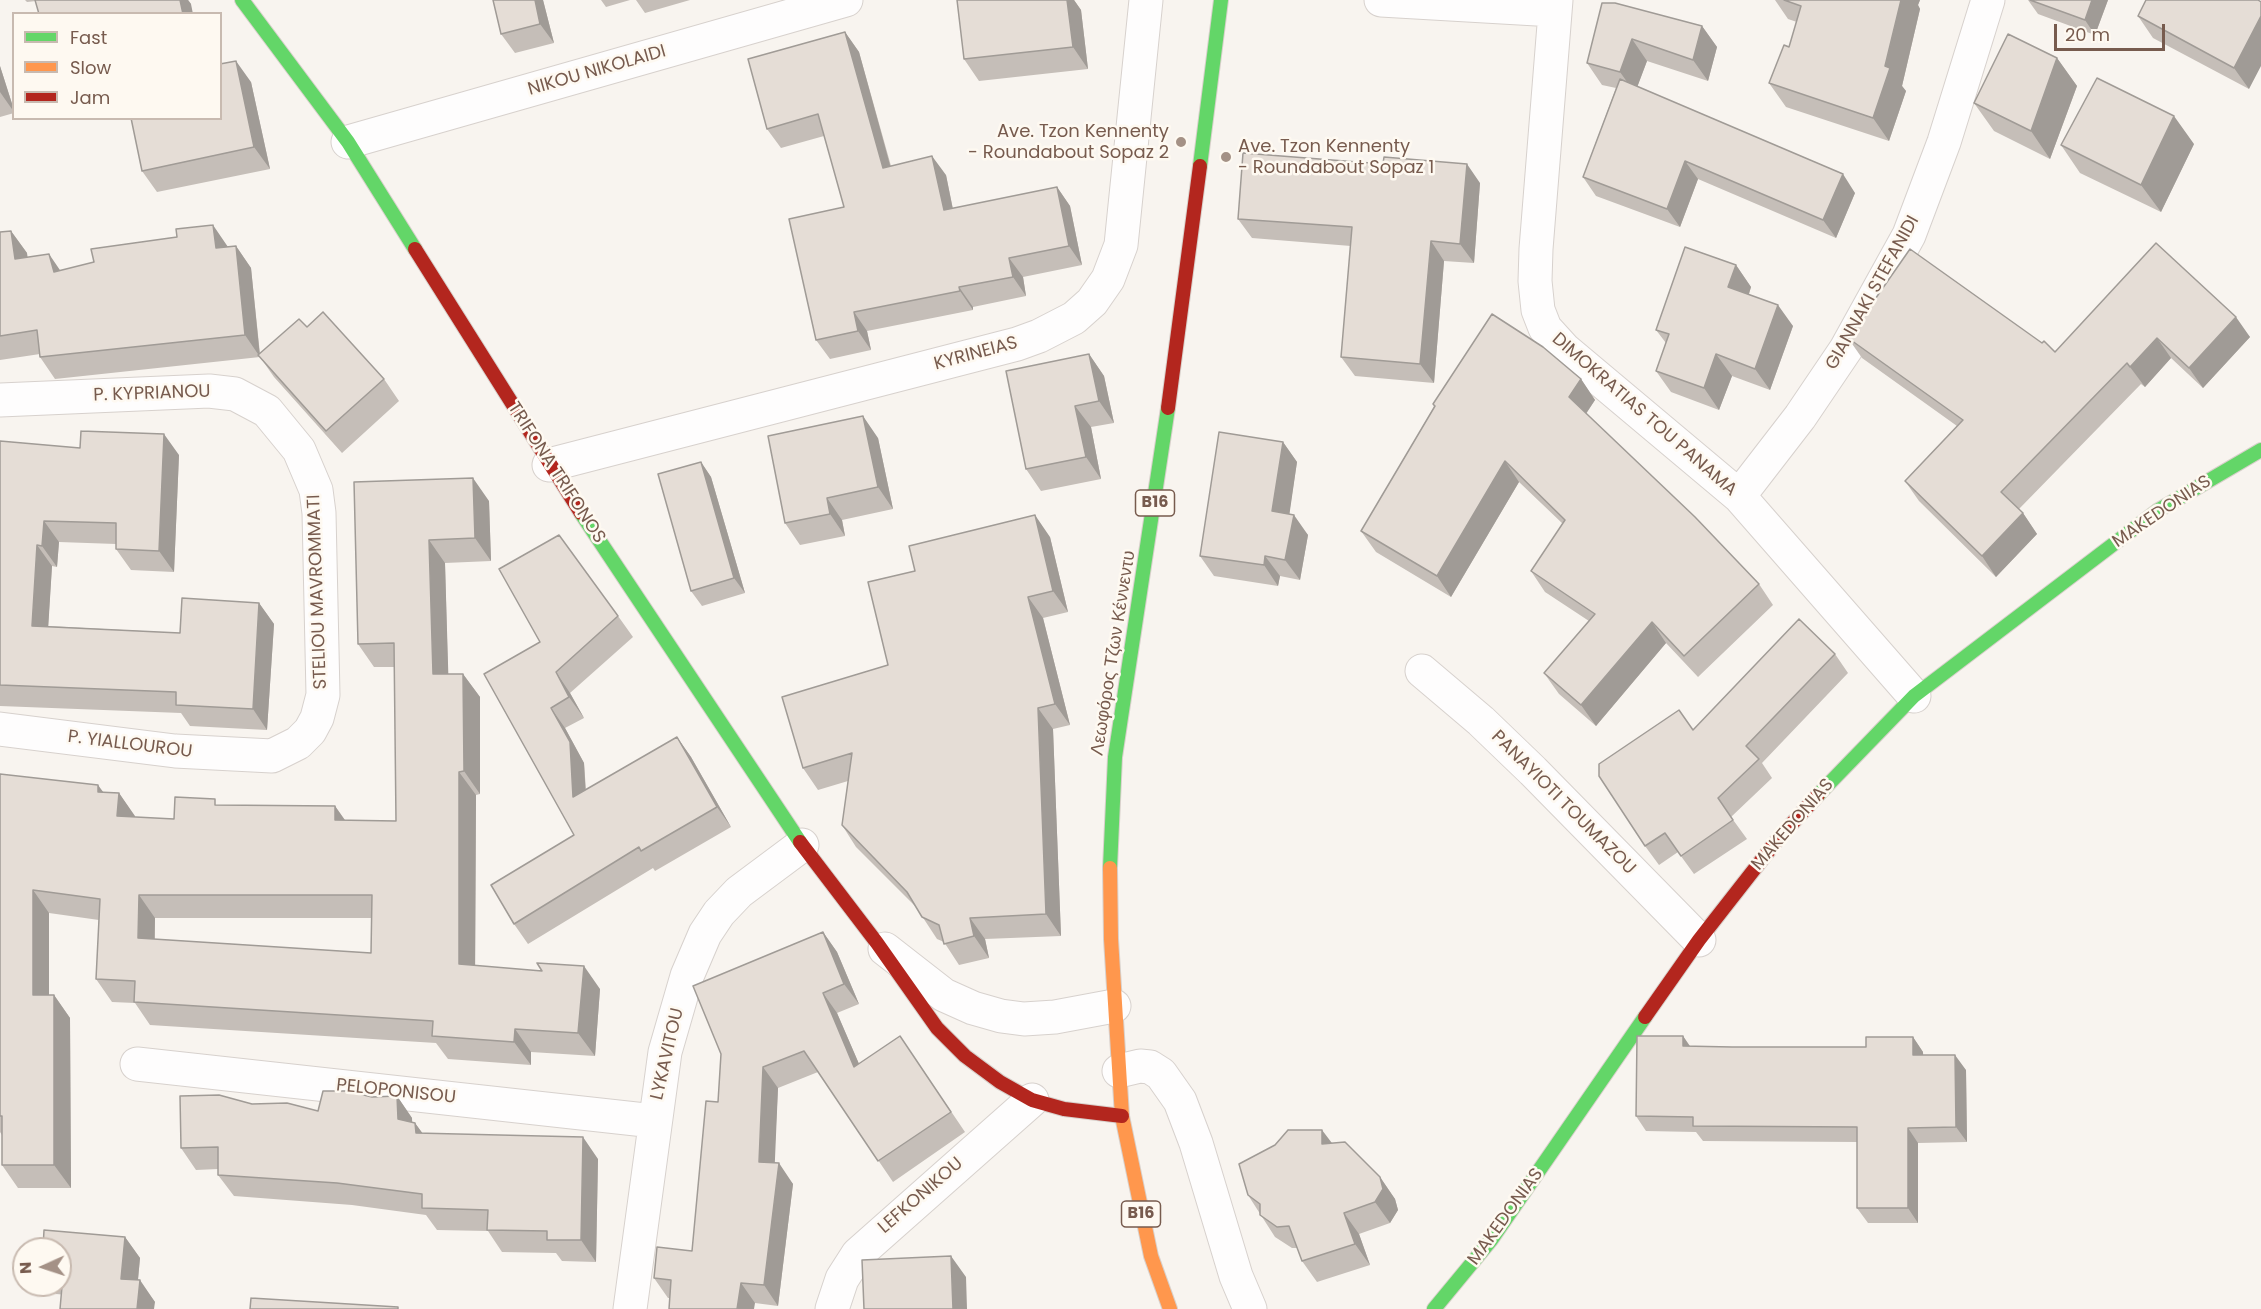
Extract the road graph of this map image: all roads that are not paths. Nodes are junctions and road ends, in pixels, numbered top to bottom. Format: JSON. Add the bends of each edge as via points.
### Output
{"nodes":[{"id":1,"x":242,"y":0,"type":"edge"},
{"id":2,"x":846,"y":0,"type":"edge"},
{"id":3,"x":1146,"y":0,"type":"edge"},
{"id":4,"x":1221,"y":0,"type":"edge"},
{"id":5,"x":1381,"y":0,"type":"edge"},
{"id":6,"x":1988,"y":0,"type":"edge"},
{"id":7,"x":1555,"y":5,"type":"edge"},
{"id":8,"x":348,"y":142,"type":"junction"},
{"id":9,"x":0,"y":400,"type":"edge"},
{"id":10,"x":289,"y":435,"type":"joint"},
{"id":11,"x":2261,"y":450,"type":"edge"},
{"id":12,"x":549,"y":465,"type":"junction"},
{"id":13,"x":1738,"y":496,"type":"junction"},
{"id":14,"x":1422,"y":671,"type":"dead end"},
{"id":15,"x":1914,"y":696,"type":"junction"},
{"id":16,"x":0,"y":729,"type":"edge"},
{"id":17,"x":261,"y":756,"type":"joint"},
{"id":18,"x":802,"y":845,"type":"junction"},
{"id":19,"x":1699,"y":940,"type":"junction"},
{"id":20,"x":877,"y":943,"type":"junction"},
{"id":21,"x":1114,"y":1006,"type":"junction"},
{"id":22,"x":137,"y":1064,"type":"dead end"},
{"id":23,"x":1119,"y":1071,"type":"junction"},
{"id":24,"x":1032,"y":1100,"type":"junction"},
{"id":25,"x":1122,"y":1116,"type":"junction"},
{"id":26,"x":654,"y":1121,"type":"junction"},
{"id":27,"x":630,"y":1309,"type":"edge"},
{"id":28,"x":832,"y":1309,"type":"edge"},
{"id":29,"x":1170,"y":1309,"type":"edge"},
{"id":30,"x":1250,"y":1309,"type":"edge"},
{"id":31,"x":1434,"y":1309,"type":"edge"}],
"edges":[{"from":1,"to":8,"type":"street","name":"TRIFONA TRIFONOS"},
{"from":2,"to":8,"type":"street","name":"NIKOU NIKOLAIDI"},
{"from":3,"to":12,"type":"street","name":"KYRINEIAS","via":[[1121,245],[1108,279],[1092,302],[1074,318],[1017,344]]},
{"from":4,"to":21,"type":"street","name":"Λεωφόρος Τζων Κέννεντυ","number":"B16","via":[[1170,394],[1115,757],[1110,851]]},
{"from":5,"to":7,"type":"street"},
{"from":6,"to":13,"type":"street","name":"GIANNAKI STEFANIDI","via":[[1944,142],[1909,235],[1846,349],[1800,417]]},
{"from":7,"to":13,"type":"street","name":"DIMOKRATIAS TOU PANAMA","via":[[1536,249],[1538,310],[1545,328],[1565,350]]},
{"from":8,"to":12,"type":"street","name":"TRIFONA TRIFONOS"},
{"from":9,"to":10,"type":"street","name":"P. KYPRIANOU","via":[[180,391],[235,394],[267,411]]},
{"from":10,"to":17,"type":"street","name":"STELIOU MAVROMMATI","via":[[316,490],[323,695],[317,718],[304,737],[282,752]]},
{"from":11,"to":15,"type":"street","name":"MAKEDONIAS","via":[[2157,511]]},
{"from":12,"to":18,"type":"street","name":"TRIFONA TRIFONOS"},
{"from":13,"to":15,"type":"street","name":"DIMOKRATIAS TOU PANAMA"},
{"from":14,"to":19,"type":"street","name":"PANAYIOTI TOUMAZOU","via":[[1533,771]]},
{"from":15,"to":19,"type":"street","name":"MAKEDONIAS","via":[[1778,838]]},
{"from":16,"to":17,"type":"street","name":"P. YIALLOUROU","via":[[175,752]]},
{"from":18,"to":20,"type":"street","name":"TRIFONA TRIFONOS"},
{"from":18,"to":26,"type":"street","name":"LYKAVITOU","via":[[739,892],[718,913],[705,934],[687,976],[665,1052]]},
{"from":19,"to":31,"type":"street","name":"MAKEDONIAS","via":[[1491,1240]]},
{"from":20,"to":21,"type":"street","name":"TRIFONA TRIFONOS","via":[[944,995],[1000,1016],[1055,1017]]},
{"from":20,"to":24,"type":"street","name":"TRIFONA TRIFONOS","via":[[944,1035],[1000,1083]]},
{"from":21,"to":23,"type":"street","name":"Λεωφόρος Τζων Κέννεντυ","number":"B16"},
{"from":22,"to":26,"type":"street","name":"PELOPONISOU"},
{"from":23,"to":25,"type":"street","name":"Λεωφόρος Τζων Κέννεντυ","number":"B16"},
{"from":23,"to":30,"type":"street","via":[[1150,1067],[1161,1074],[1180,1101]]},
{"from":24,"to":25,"type":"street","name":"TRIFONA TRIFONOS","via":[[1064,1109]]},
{"from":24,"to":28,"type":"street","name":"LEFKONIKOU","via":[[858,1254]]},
{"from":25,"to":29,"type":"street","name":"Λεωφόρος Τζων Κέννεντυ","number":"B16","via":[[1141,1217]]},
{"from":26,"to":27,"type":"street","name":"LYKAVITOU"}]}
